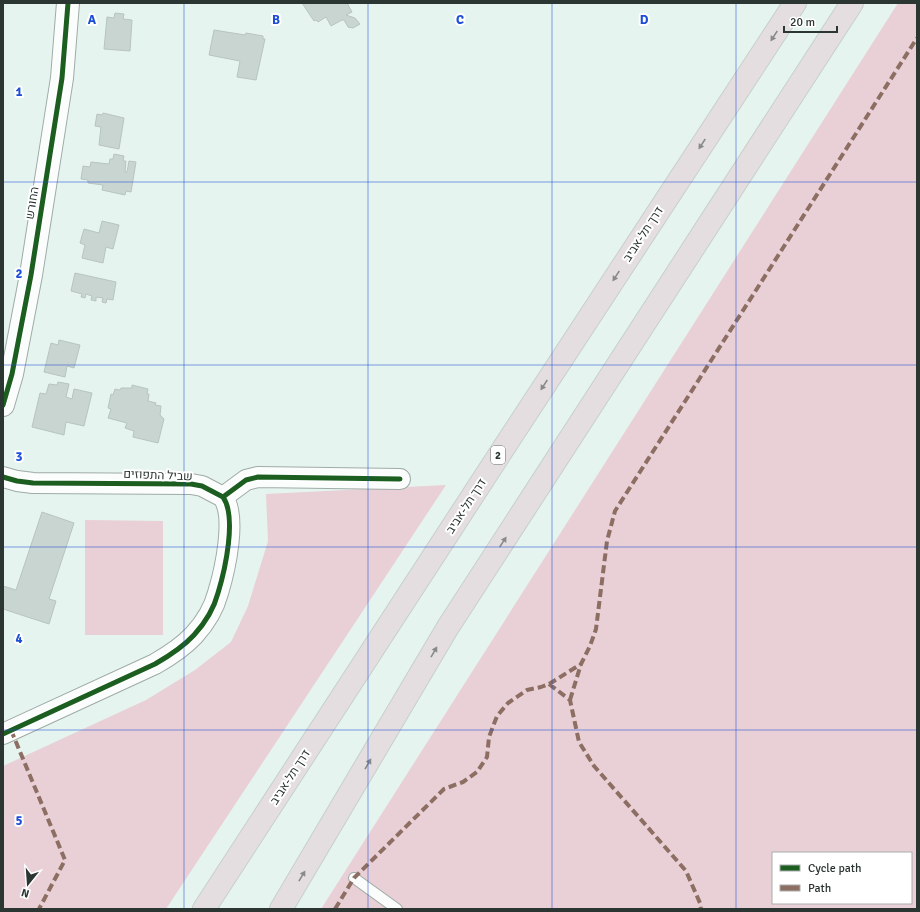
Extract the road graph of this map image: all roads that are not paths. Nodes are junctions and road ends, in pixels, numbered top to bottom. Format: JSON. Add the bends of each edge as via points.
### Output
{"nodes":[{"id":1,"x":68,"y":3,"type":"edge"},
{"id":2,"x":795,"y":3,"type":"edge"},
{"id":3,"x":852,"y":3,"type":"edge"},
{"id":4,"x":3,"y":405,"type":"edge"},
{"id":5,"x":3,"y":477,"type":"edge"},
{"id":6,"x":400,"y":479,"type":"dead end"},
{"id":7,"x":223,"y":497,"type":"junction"},
{"id":8,"x":3,"y":734,"type":"edge"},
{"id":9,"x":354,"y":878,"type":"dead end"},
{"id":10,"x":204,"y":909,"type":"edge"},
{"id":11,"x":281,"y":909,"type":"edge"},
{"id":12,"x":397,"y":909,"type":"edge"}],
"edges":[{"from":1,"to":4,"type":"street","name":"החורש","via":[[62,78],[31,275]]},
{"from":2,"to":10,"type":"highway","name":"דרך תל-אביב","number":"2","one_way":true},
{"from":11,"to":3,"type":"highway","one_way":true,"via":[[448,627]]},
{"from":5,"to":7,"type":"street","name":"שביל התפוזים","via":[[33,483],[191,484],[202,486]]},
{"from":6,"to":7,"type":"street","via":[[258,477],[246,480]]},
{"from":7,"to":8,"type":"street","via":[[229,511],[228,550],[218,594],[209,614],[194,635],[172,654],[155,664]]},
{"from":9,"to":12,"type":"lane"}]}
